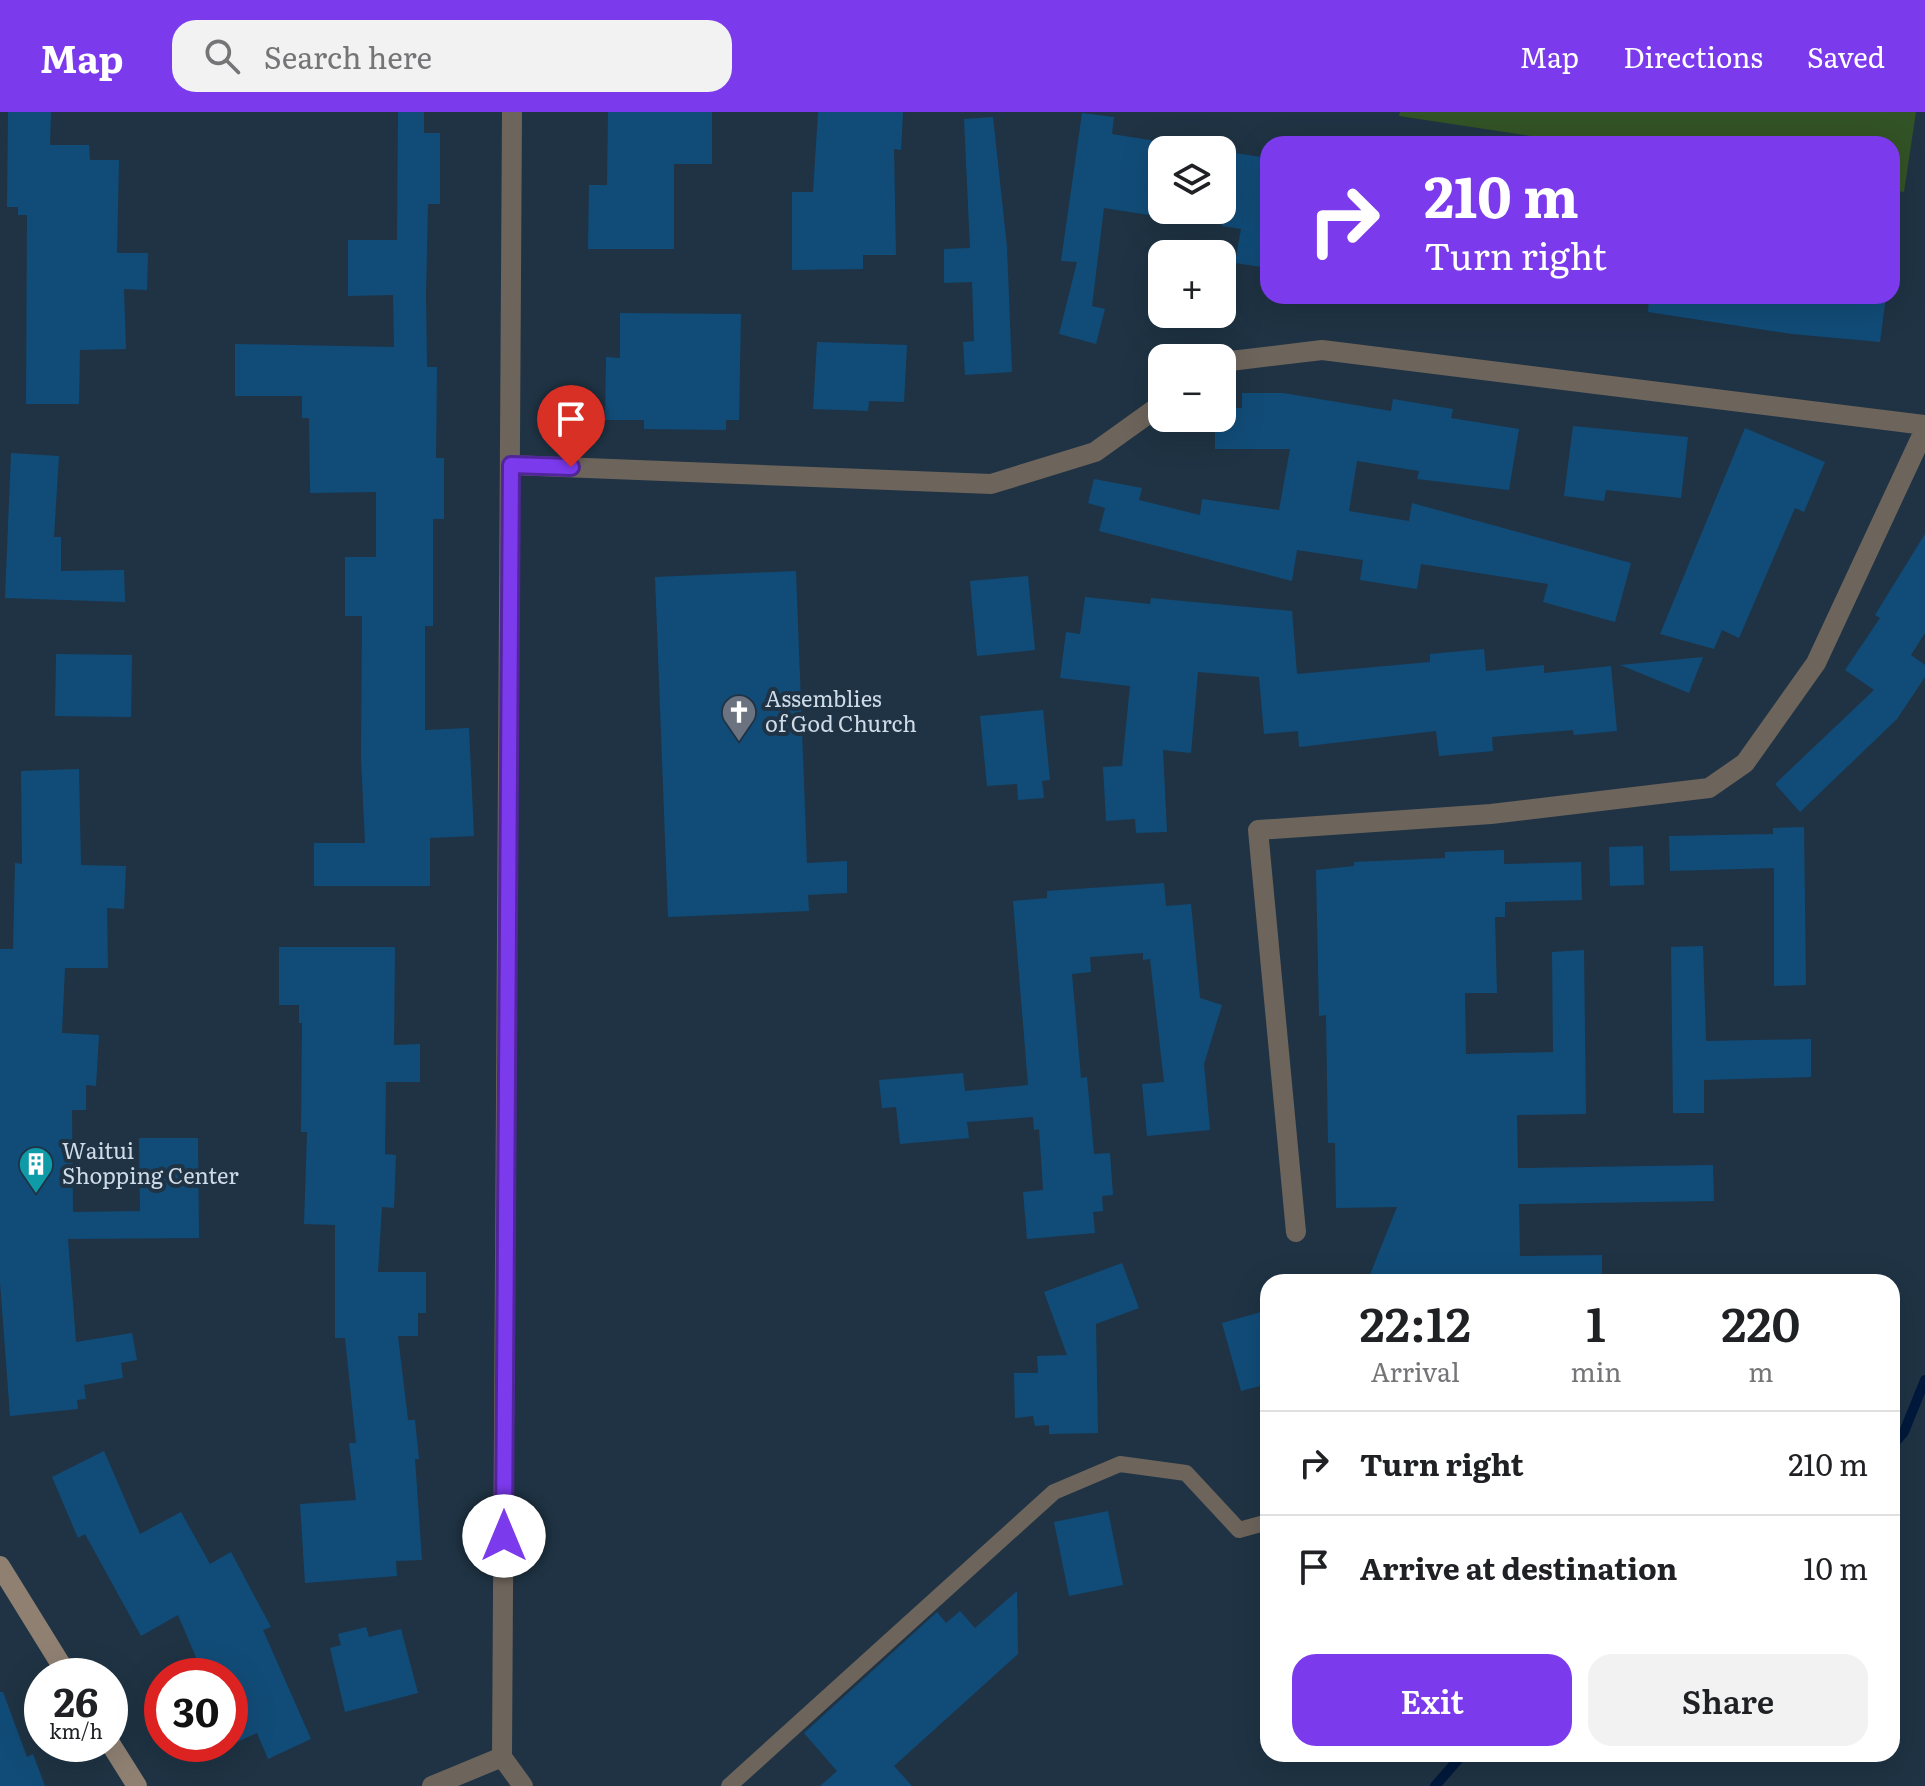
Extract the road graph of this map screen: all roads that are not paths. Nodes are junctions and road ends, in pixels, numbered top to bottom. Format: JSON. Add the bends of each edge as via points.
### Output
{"nodes":[{"id":1,"x":512,"y":112,"type":"edge"},
{"id":2,"x":1236,"y":360,"type":"edge"},
{"id":3,"x":1148,"y":414,"type":"edge"},
{"id":4,"x":1925,"y":427,"type":"edge"},
{"id":5,"x":511,"y":465,"type":"junction"},
{"id":6,"x":1296,"y":1232,"type":"dead end"},
{"id":7,"x":1260,"y":1524,"type":"edge"},
{"id":8,"x":0,"y":1566,"type":"edge"},
{"id":9,"x":57,"y":1658,"type":"edge"},
{"id":10,"x":502,"y":1757,"type":"junction"},
{"id":11,"x":122,"y":1762,"type":"edge"},
{"id":12,"x":137,"y":1786,"type":"edge"},
{"id":13,"x":432,"y":1786,"type":"edge"},
{"id":14,"x":523,"y":1786,"type":"edge"},
{"id":15,"x":729,"y":1786,"type":"edge"}],
"edges":[{"from":1,"to":5,"type":"street"},
{"from":2,"to":4,"type":"street","via":[[1322,350]]},
{"from":3,"to":5,"type":"street","via":[[1095,452],[991,484]]},
{"from":4,"to":6,"type":"street","via":[[1816,663],[1745,763],[1709,788],[1491,814],[1258,830]]},
{"from":5,"to":10,"type":"street"},
{"from":7,"to":15,"type":"lane","via":[[1239,1530],[1186,1473],[1120,1464],[1054,1492]]},
{"from":8,"to":9,"type":"main road"},
{"from":10,"to":13,"type":"street"},
{"from":10,"to":14,"type":"street"},
{"from":11,"to":12,"type":"main road"}]}
